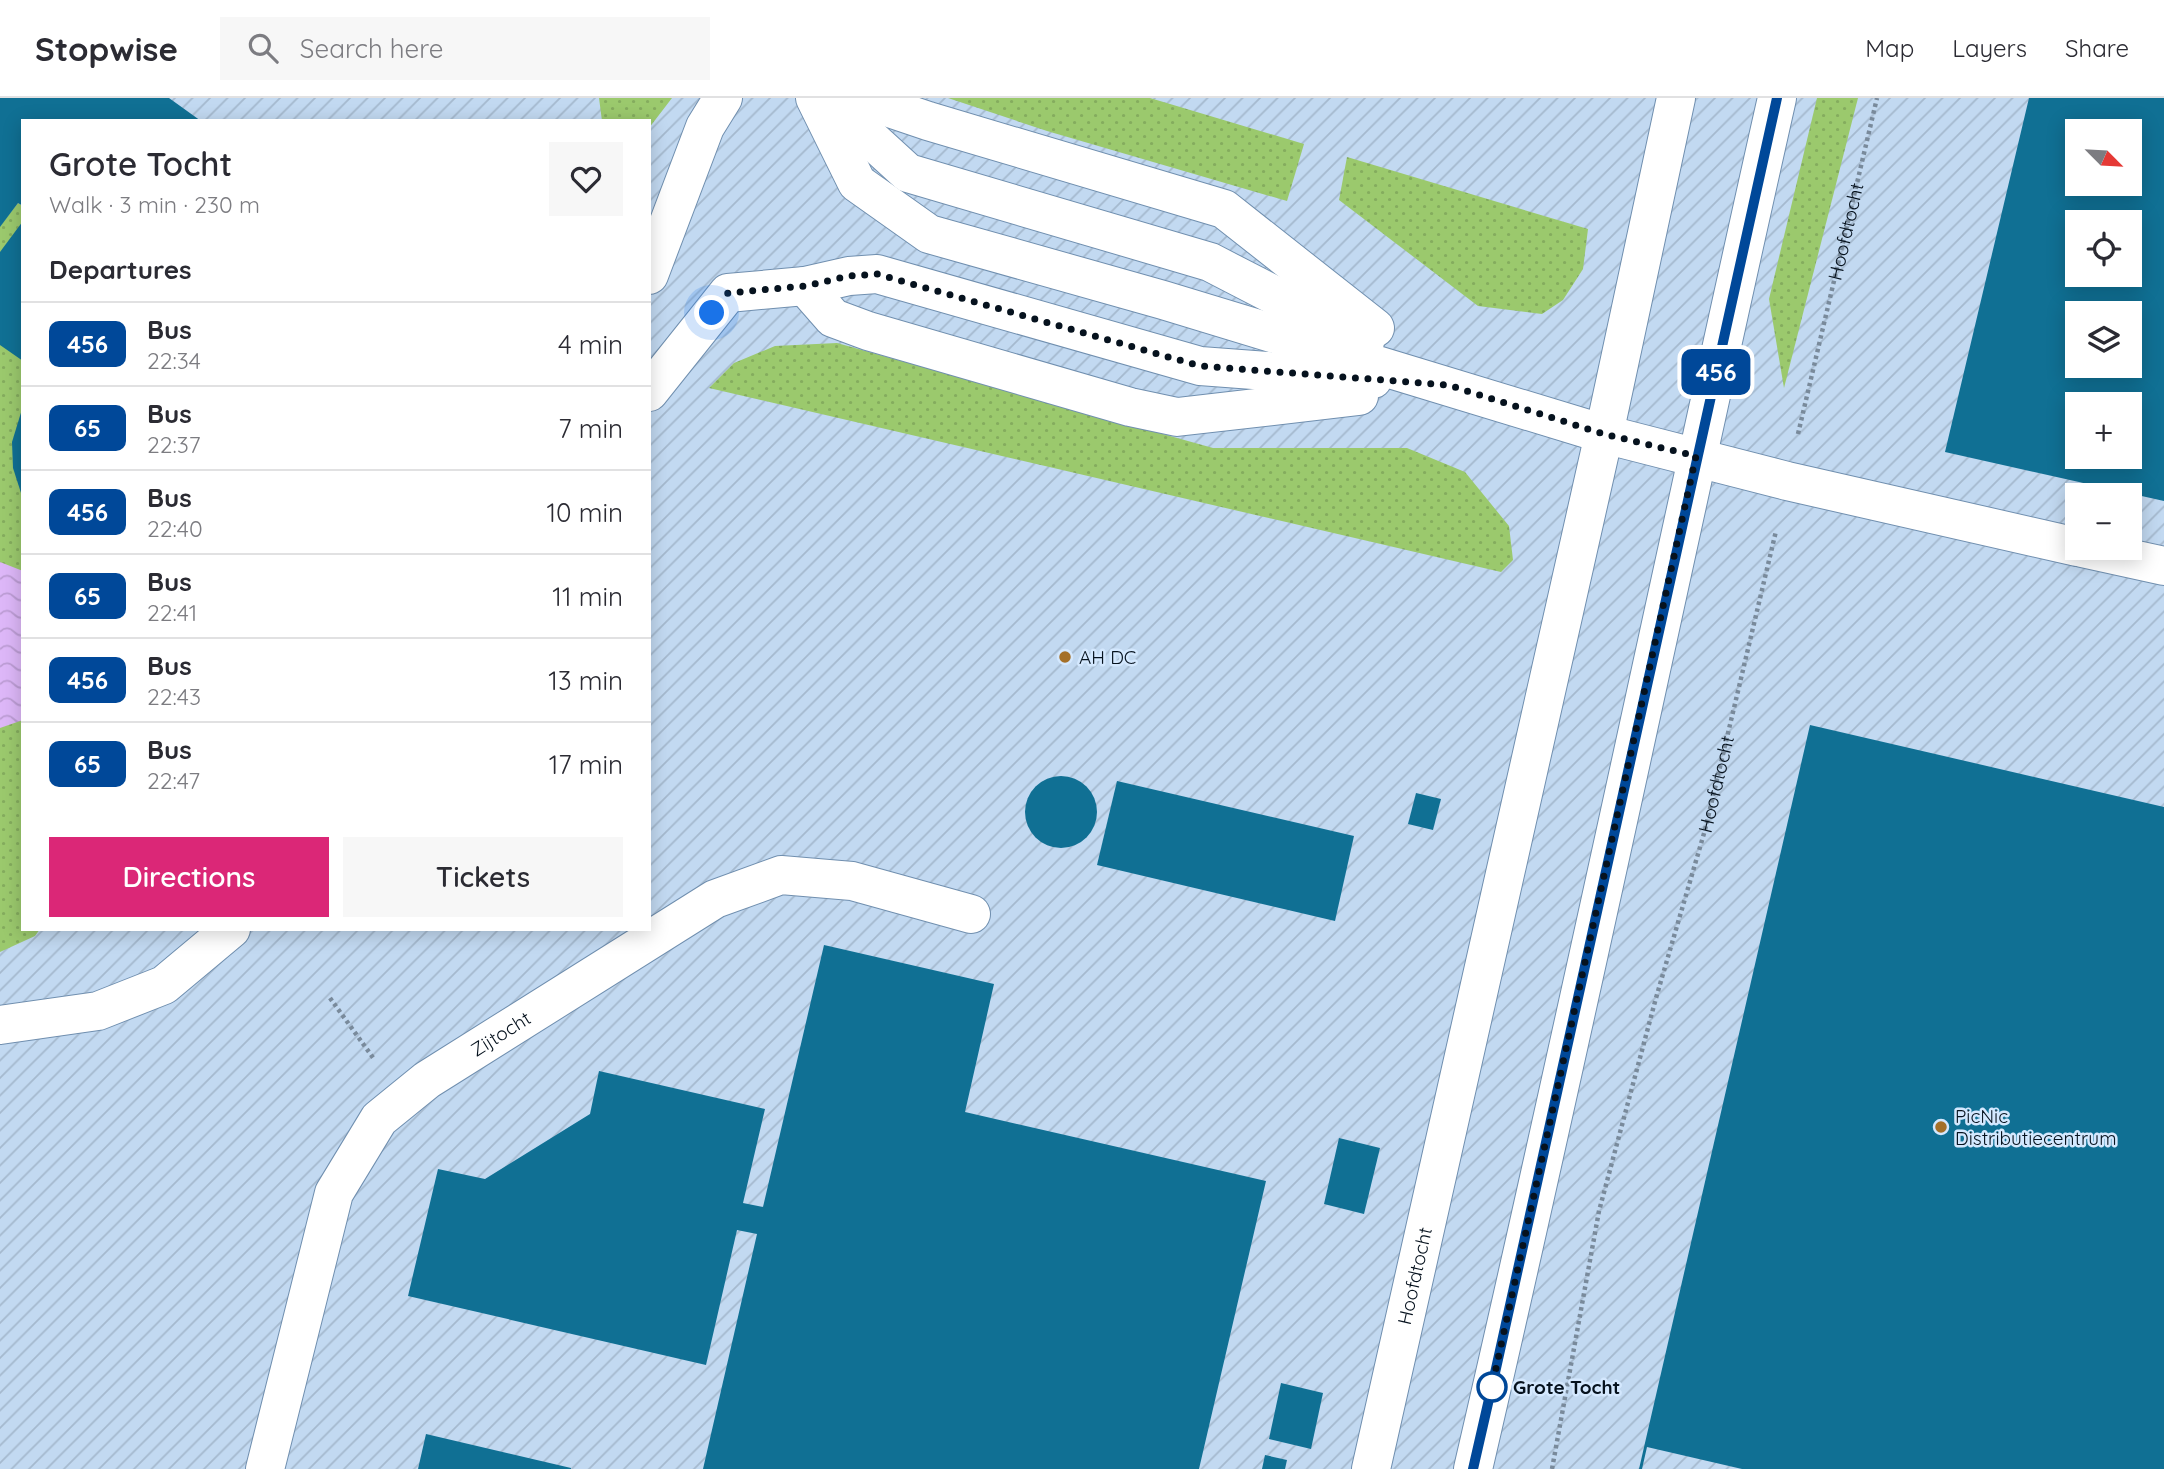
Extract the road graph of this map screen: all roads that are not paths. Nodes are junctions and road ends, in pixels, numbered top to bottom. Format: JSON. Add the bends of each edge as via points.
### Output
{"nodes":[{"id":1,"x":723,"y":98,"type":"edge"},
{"id":2,"x":815,"y":98,"type":"edge"},
{"id":3,"x":826,"y":98,"type":"edge"},
{"id":4,"x":860,"y":98,"type":"edge"},
{"id":5,"x":1676,"y":98,"type":"edge"},
{"id":6,"x":1777,"y":98,"type":"edge"},
{"id":7,"x":651,"y":270,"type":"edge"},
{"id":8,"x":805,"y":286,"type":"junction"},
{"id":9,"x":1448,"y":385,"type":"junction"},
{"id":10,"x":651,"y":389,"type":"edge"},
{"id":11,"x":1604,"y":434,"type":"junction"},
{"id":12,"x":1696,"y":456,"type":"junction"},
{"id":13,"x":2065,"y":544,"type":"edge"},
{"id":14,"x":2137,"y":560,"type":"edge"},
{"id":15,"x":2164,"y":566,"type":"edge"},
{"id":16,"x":971,"y":914,"type":"dead end"},
{"id":17,"x":229,"y":931,"type":"edge"},
{"id":18,"x":0,"y":1025,"type":"edge"},
{"id":19,"x":265,"y":1469,"type":"edge"},
{"id":20,"x":1371,"y":1469,"type":"edge"},
{"id":21,"x":1474,"y":1469,"type":"edge"}],
"edges":[{"from":1,"to":7,"type":"street","via":[[705,127]]},
{"from":2,"to":9,"type":"street","via":[[857,183],[929,234]]},
{"from":3,"to":9,"type":"street","via":[[908,173],[1210,262]]},
{"from":4,"to":9,"type":"street","via":[[1224,209]]},
{"from":5,"to":11,"type":"street","name":"Hoofdtocht"},
{"from":6,"to":12,"type":"street"},
{"from":8,"to":9,"type":"street","via":[[877,274],[1200,366]]},
{"from":8,"to":9,"type":"street","via":[[833,317],[868,331],[1177,417]]},
{"from":8,"to":10,"type":"street","via":[[728,293]]},
{"from":9,"to":11,"type":"street"},
{"from":11,"to":12,"type":"street"},
{"from":11,"to":20,"type":"street","name":"Hoofdtocht"},
{"from":12,"to":13,"type":"street"},
{"from":12,"to":21,"type":"street"},
{"from":14,"to":15,"type":"street"},
{"from":16,"to":19,"type":"street","name":"Zijtocht","via":[[852,881],[781,875],[715,900],[428,1080],[379,1119],[334,1193]]},
{"from":17,"to":18,"type":"street","via":[[164,985],[98,1011]]}]}
